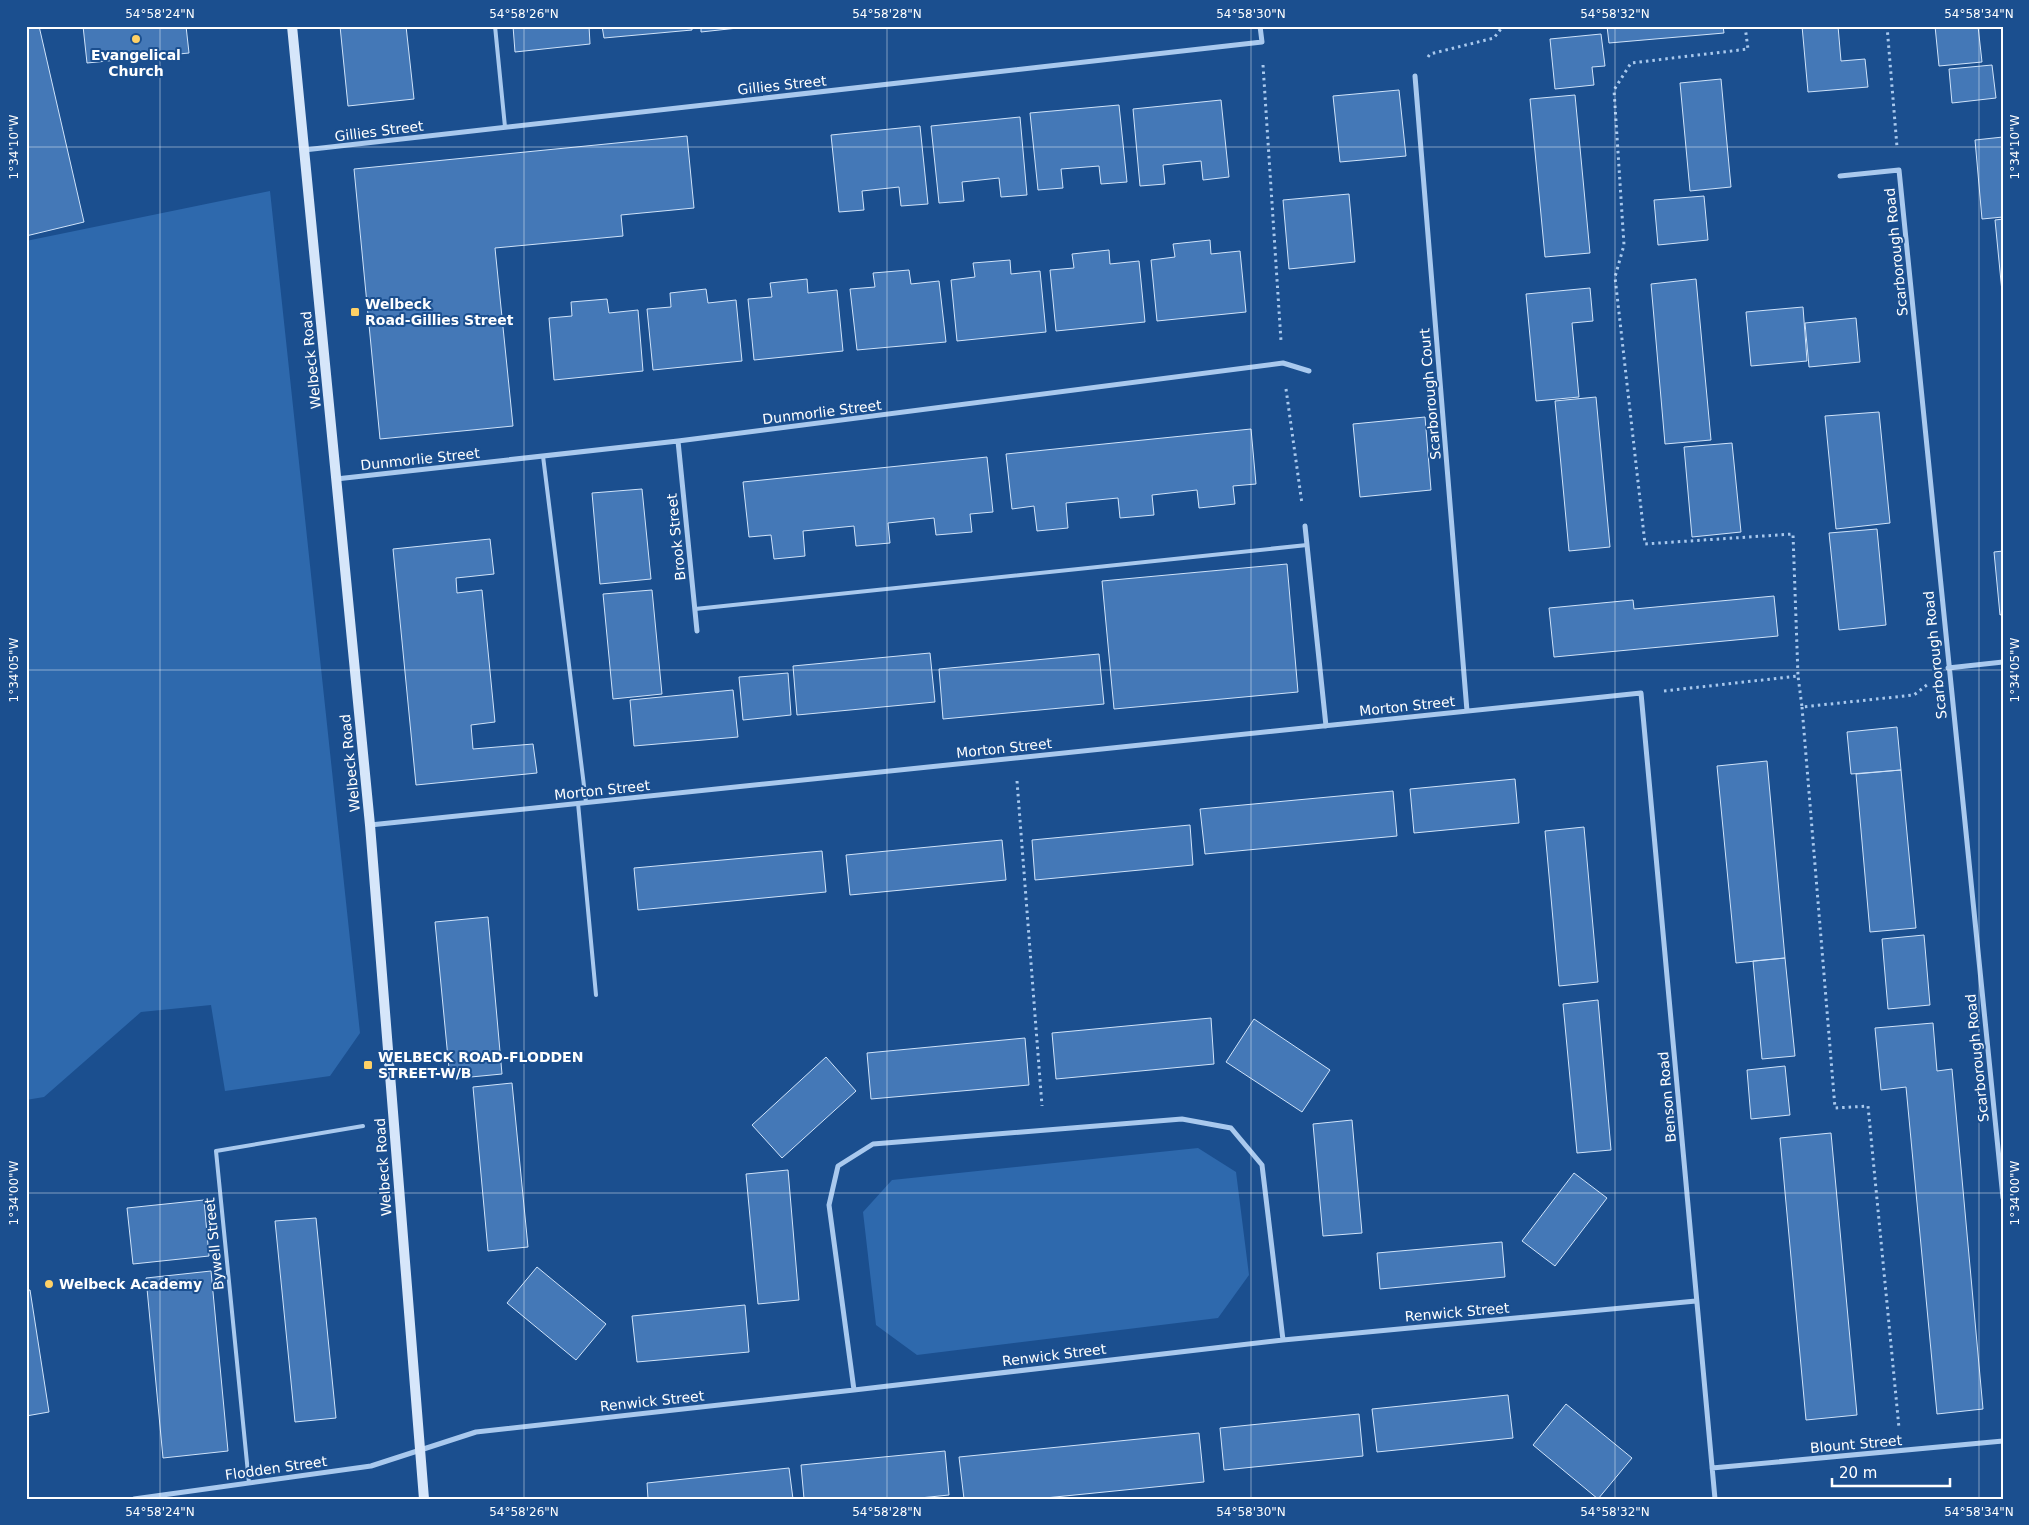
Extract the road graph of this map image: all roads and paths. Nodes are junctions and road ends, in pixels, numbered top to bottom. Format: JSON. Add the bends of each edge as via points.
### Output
{"nodes":[{"id":1,"x":292,"y":26,"type":"edge"},
{"id":2,"x":495,"y":26,"type":"edge"},
{"id":3,"x":1260,"y":26,"type":"edge"},
{"id":4,"x":1503,"y":26,"type":"edge"},
{"id":5,"x":1745,"y":26,"type":"edge"},
{"id":6,"x":1887,"y":26,"type":"edge"},
{"id":7,"x":1262,"y":42,"type":"junction"},
{"id":8,"x":1415,"y":76,"type":"joint"},
{"id":9,"x":505,"y":128,"type":"junction"},
{"id":10,"x":304,"y":150,"type":"junction"},
{"id":11,"x":1899,"y":170,"type":"junction"},
{"id":12,"x":1840,"y":176,"type":"dead end"},
{"id":13,"x":1283,"y":363,"type":"junction"},
{"id":14,"x":1309,"y":371,"type":"dead end"},
{"id":15,"x":678,"y":441,"type":"junction"},
{"id":16,"x":543,"y":456,"type":"junction"},
{"id":17,"x":336,"y":479,"type":"junction"},
{"id":18,"x":1306,"y":526,"type":"joint"},
{"id":19,"x":1308,"y":545,"type":"junction"},
{"id":20,"x":694,"y":609,"type":"junction"},
{"id":21,"x":696,"y":631,"type":"dead end"},
{"id":22,"x":2003,"y":662,"type":"edge"},
{"id":23,"x":1948,"y":668,"type":"junction"},
{"id":24,"x":1798,"y":676,"type":"junction"},
{"id":25,"x":1641,"y":693,"type":"junction"},
{"id":26,"x":1802,"y":707,"type":"junction"},
{"id":27,"x":1467,"y":711,"type":"junction"},
{"id":28,"x":1326,"y":726,"type":"junction"},
{"id":29,"x":1015,"y":758,"type":"junction"},
{"id":30,"x":586,"y":802,"type":"junction"},
{"id":31,"x":578,"y":803,"type":"junction"},
{"id":32,"x":370,"y":825,"type":"junction"},
{"id":33,"x":596,"y":995,"type":"dead end"},
{"id":34,"x":363,"y":1126,"type":"dead end"},
{"id":35,"x":1044,"y":1130,"type":"junction"},
{"id":36,"x":2003,"y":1198,"type":"edge"},
{"id":37,"x":1696,"y":1301,"type":"junction"},
{"id":38,"x":1283,"y":1340,"type":"junction"},
{"id":39,"x":854,"y":1390,"type":"junction"},
{"id":40,"x":2003,"y":1441,"type":"edge"},
{"id":41,"x":1901,"y":1451,"type":"junction"},
{"id":42,"x":419,"y":1452,"type":"junction"},
{"id":43,"x":1712,"y":1468,"type":"junction"},
{"id":44,"x":249,"y":1483,"type":"junction"},
{"id":45,"x":134,"y":1499,"type":"edge"},
{"id":46,"x":424,"y":1499,"type":"edge"},
{"id":47,"x":1715,"y":1499,"type":"edge"}],
"edges":[{"from":1,"to":10,"type":"main road","name":"Welbeck Road"},
{"from":2,"to":9,"type":"lane"},
{"from":3,"to":7,"type":"street"},
{"from":4,"to":8,"type":"path","via":[[1494,38],[1430,54]]},
{"from":5,"to":24,"type":"path","via":[[1748,49],[1631,63],[1614,90],[1624,245],[1615,277],[1645,544],[1793,534]]},
{"from":6,"to":11,"type":"path"},
{"from":7,"to":9,"type":"street","name":"Gillies Street"},
{"from":7,"to":13,"type":"path"},
{"from":8,"to":27,"type":"street","name":"Scarborough Court"},
{"from":9,"to":10,"type":"street","name":"Gillies Street"},
{"from":10,"to":17,"type":"main road","name":"Welbeck Road"},
{"from":11,"to":12,"type":"street","name":"Scarborough Road"},
{"from":11,"to":23,"type":"street","name":"Scarborough Road"},
{"from":13,"to":14,"type":"street","name":"Dunmorlie Street"},
{"from":13,"to":15,"type":"street","name":"Dunmorlie Street"},
{"from":13,"to":18,"type":"path"},
{"from":15,"to":16,"type":"street","name":"Dunmorlie Street"},
{"from":15,"to":20,"type":"street","name":"Brook Street"},
{"from":16,"to":17,"type":"street","name":"Dunmorlie Street"},
{"from":16,"to":30,"type":"lane"},
{"from":17,"to":32,"type":"main road","name":"Welbeck Road"},
{"from":18,"to":19,"type":"street"},
{"from":19,"to":20,"type":"lane"},
{"from":19,"to":28,"type":"street"},
{"from":20,"to":21,"type":"street","name":"Brook Street"},
{"from":22,"to":23,"type":"street"},
{"from":23,"to":26,"type":"path","via":[[1914,695]]},
{"from":23,"to":36,"type":"street","name":"Scarborough Road"},
{"from":24,"to":25,"type":"path"},
{"from":24,"to":26,"type":"path"},
{"from":25,"to":27,"type":"street","name":"Morton Street"},
{"from":25,"to":37,"type":"street","name":"Benson Road"},
{"from":26,"to":41,"type":"path","via":[[1835,1108],[1868,1106]]},
{"from":27,"to":28,"type":"street","name":"Morton Street"},
{"from":28,"to":29,"type":"street","name":"Morton Street"},
{"from":29,"to":30,"type":"street","name":"Morton Street"},
{"from":29,"to":35,"type":"path"},
{"from":30,"to":31,"type":"street","name":"Morton Street"},
{"from":31,"to":32,"type":"street","name":"Morton Street"},
{"from":31,"to":33,"type":"lane"},
{"from":32,"to":42,"type":"main road","name":"Welbeck Road"},
{"from":34,"to":44,"type":"lane","name":"Bywell Street","via":[[216,1151]]},
{"from":35,"to":38,"type":"street","via":[[1182,1119],[1232,1128],[1262,1165]]},
{"from":35,"to":39,"type":"street","via":[[873,1144],[838,1166],[829,1205]]},
{"from":37,"to":38,"type":"street","name":"Renwick Street"},
{"from":37,"to":43,"type":"street","name":"Benson Road"},
{"from":38,"to":39,"type":"street","name":"Renwick Street"},
{"from":39,"to":42,"type":"street","name":"Renwick Street","via":[[476,1432]]},
{"from":40,"to":41,"type":"street","name":"Blount Street"},
{"from":41,"to":43,"type":"street","name":"Blount Street"},
{"from":42,"to":44,"type":"street","name":"Flodden Street","via":[[371,1466]]},
{"from":42,"to":46,"type":"main road","name":"Welbeck Road"},
{"from":43,"to":47,"type":"street","name":"Benson Road"},
{"from":44,"to":45,"type":"street","name":"Flodden Street"}]}
